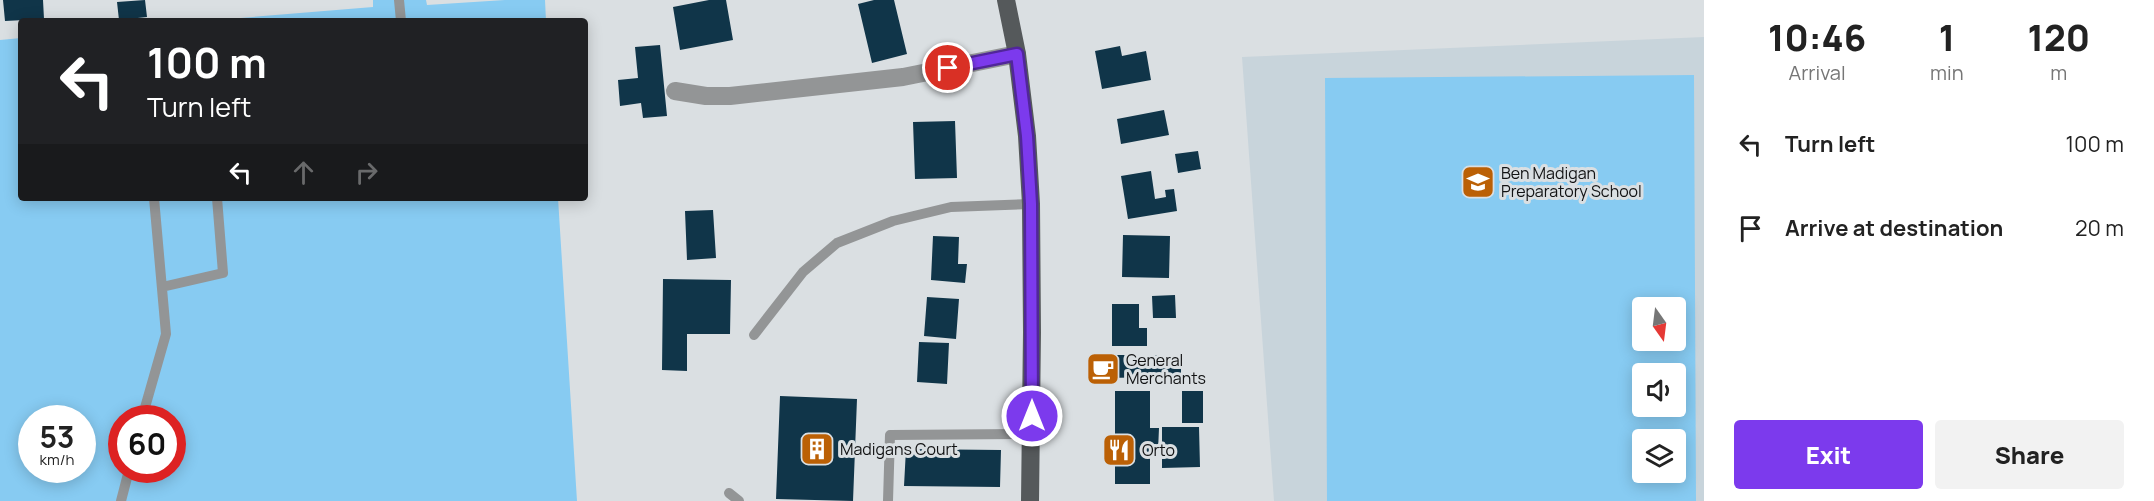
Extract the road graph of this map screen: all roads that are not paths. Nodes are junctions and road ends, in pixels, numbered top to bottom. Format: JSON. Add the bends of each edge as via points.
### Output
{"nodes":[{"id":1,"x":399,"y":0,"type":"edge"},
{"id":2,"x":1006,"y":0,"type":"edge"},
{"id":3,"x":401,"y":18,"type":"edge"},
{"id":4,"x":1017,"y":54,"type":"junction"},
{"id":5,"x":675,"y":91,"type":"dead end"},
{"id":6,"x":154,"y":201,"type":"edge"},
{"id":7,"x":217,"y":201,"type":"edge"},
{"id":8,"x":1031,"y":204,"type":"junction"},
{"id":9,"x":162,"y":288,"type":"junction"},
{"id":10,"x":754,"y":335,"type":"dead end"},
{"id":11,"x":146,"y":405,"type":"edge"},
{"id":12,"x":1032,"y":434,"type":"junction"},
{"id":13,"x":125,"y":485,"type":"joint"},
{"id":14,"x":729,"y":492,"type":"dead end"},
{"id":15,"x":121,"y":501,"type":"edge"},
{"id":16,"x":127,"y":501,"type":"edge"},
{"id":17,"x":739,"y":501,"type":"edge"},
{"id":18,"x":888,"y":501,"type":"edge"},
{"id":19,"x":1030,"y":501,"type":"edge"}],
"edges":[{"from":1,"to":3,"type":"lane"},
{"from":2,"to":4,"type":"main road"},
{"from":4,"to":5,"type":"street","via":[[903,77],[730,96]]},
{"from":4,"to":8,"type":"main road"},
{"from":6,"to":9,"type":"lane"},
{"from":7,"to":9,"type":"lane","via":[[223,273]]},
{"from":8,"to":10,"type":"lane","via":[[951,207],[893,221],[837,243],[803,272]]},
{"from":8,"to":12,"type":"main road"},
{"from":9,"to":11,"type":"lane","via":[[166,333]]},
{"from":12,"to":18,"type":"lane","via":[[890,435]]},
{"from":12,"to":19,"type":"main road"},
{"from":13,"to":15,"type":"lane"},
{"from":13,"to":16,"type":"lane"},
{"from":14,"to":17,"type":"lane"}]}
